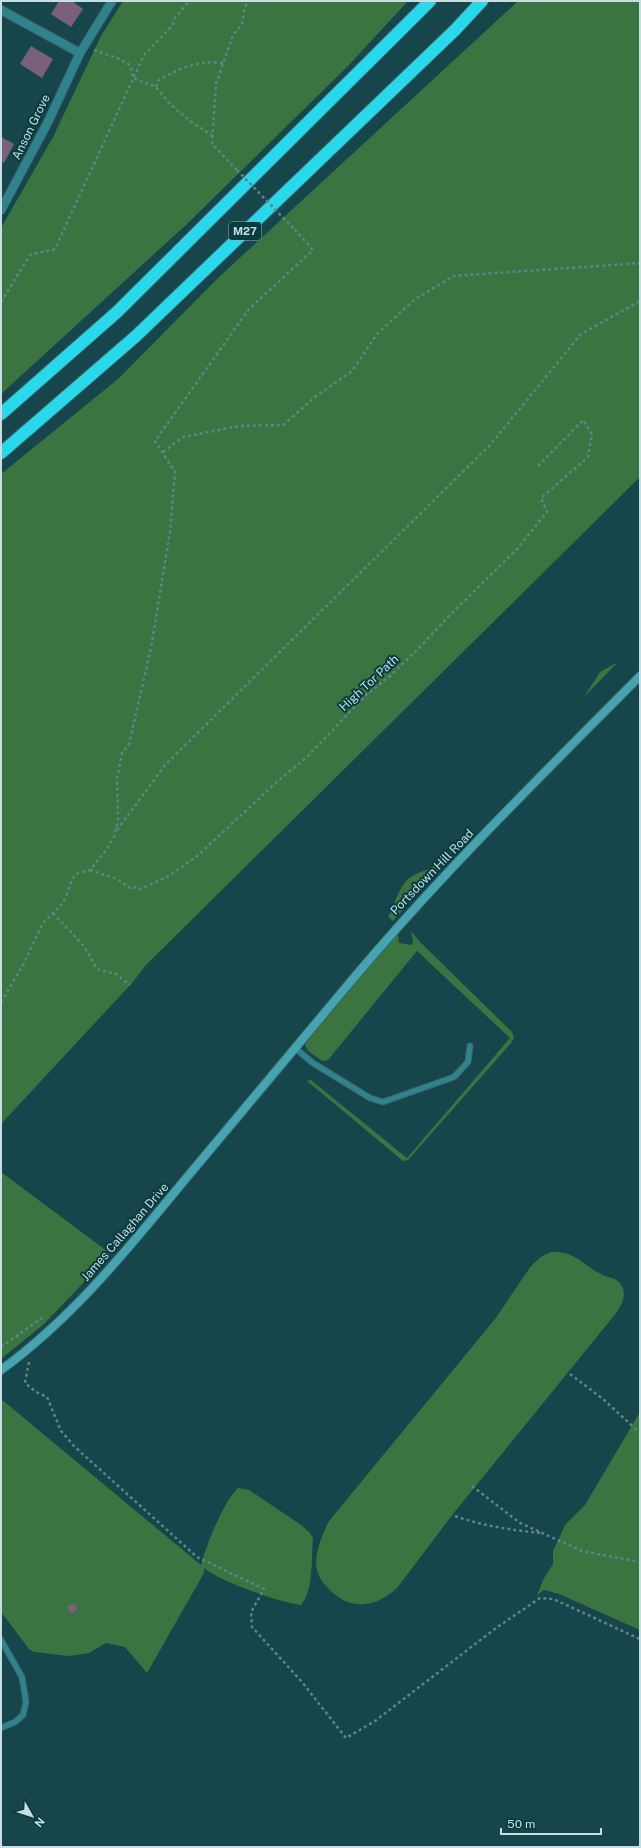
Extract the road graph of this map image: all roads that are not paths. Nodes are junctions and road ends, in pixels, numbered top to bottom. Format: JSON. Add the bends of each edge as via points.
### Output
{"nodes":[{"id":1,"x":112,"y":1,"type":"edge"},
{"id":2,"x":430,"y":1,"type":"edge"},
{"id":3,"x":482,"y":1,"type":"edge"},
{"id":4,"x":1,"y":10,"type":"edge"},
{"id":5,"x":82,"y":50,"type":"junction"},
{"id":6,"x":1,"y":210,"type":"edge"},
{"id":7,"x":1,"y":414,"type":"edge"},
{"id":8,"x":1,"y":453,"type":"edge"},
{"id":9,"x":640,"y":676,"type":"edge"},
{"id":10,"x":470,"y":1046,"type":"dead end"},
{"id":11,"x":295,"y":1048,"type":"junction"},
{"id":12,"x":254,"y":1096,"type":"joint"},
{"id":13,"x":1,"y":1370,"type":"edge"},
{"id":14,"x":1,"y":1640,"type":"edge"},
{"id":15,"x":1,"y":1728,"type":"edge"}],
"edges":[{"from":1,"to":5,"type":"street","name":"Anson Grove"},
{"from":2,"to":7,"type":"highway","number":"M27","via":[[117,312]]},
{"from":3,"to":8,"type":"highway","number":"M27","via":[[455,30],[136,336]]},
{"from":4,"to":5,"type":"street"},
{"from":5,"to":6,"type":"street","name":"Anson Grove","via":[[48,122]]},
{"from":9,"to":11,"type":"street","name":"Portsdown Hill Road","via":[[395,929]]},
{"from":10,"to":11,"type":"lane","via":[[468,1062],[454,1076],[383,1102],[370,1098]]},
{"from":11,"to":12,"type":"street","name":"Portsdown Hill Road"},
{"from":12,"to":13,"type":"street","name":"James Callaghan Drive","via":[[126,1250],[58,1324]]},
{"from":14,"to":15,"type":"lane","via":[[22,1677],[26,1702],[23,1714],[15,1722]]}]}
